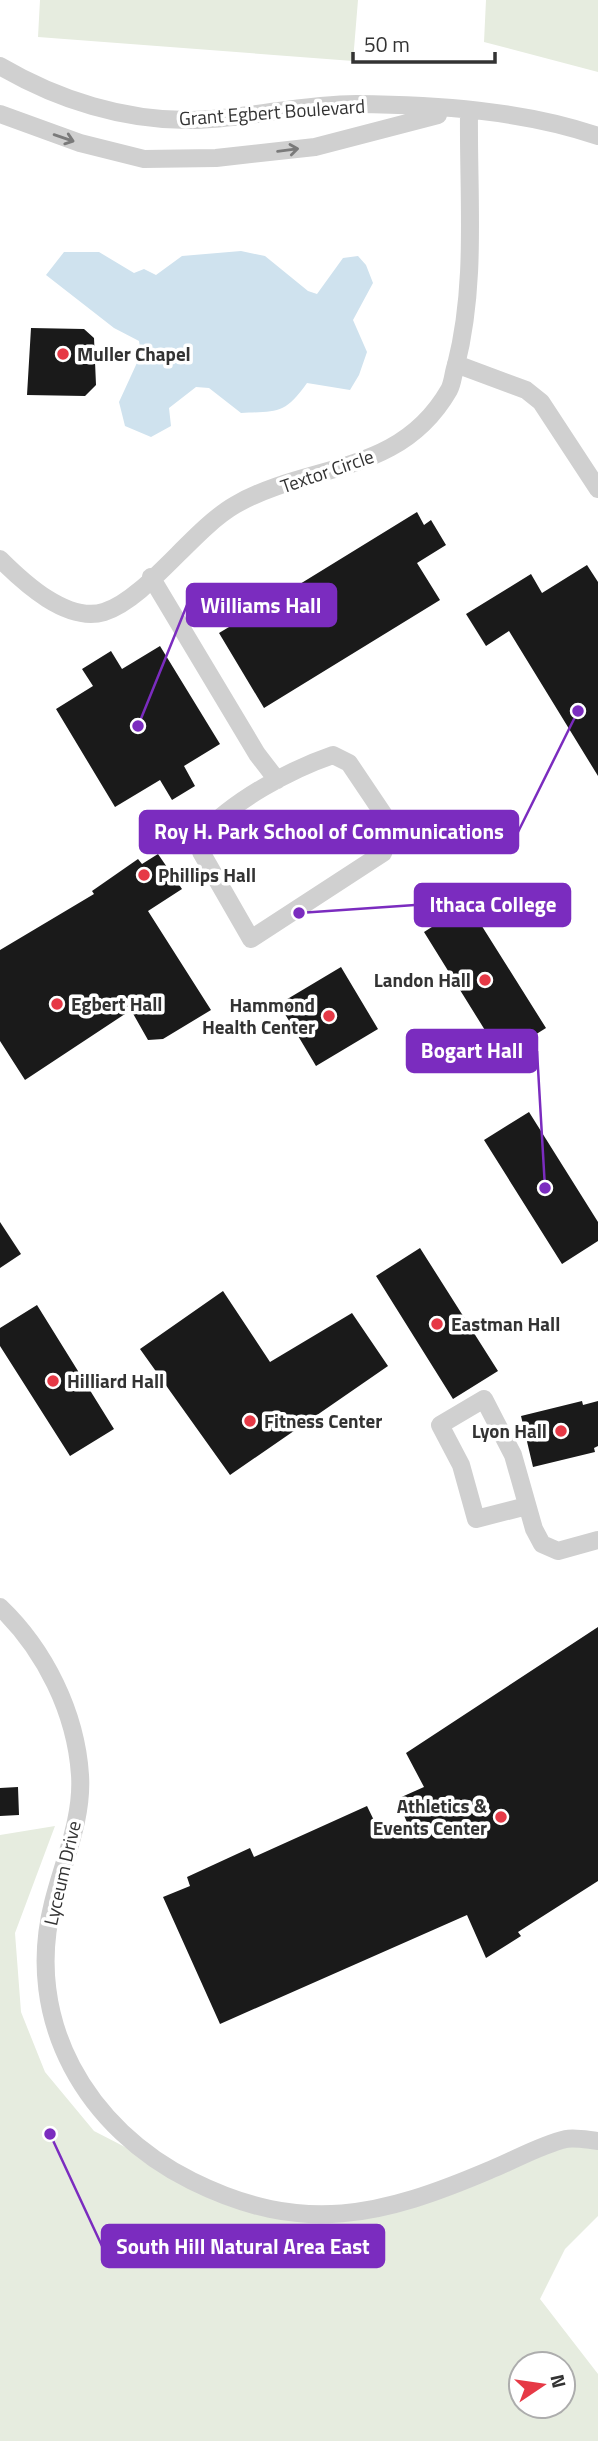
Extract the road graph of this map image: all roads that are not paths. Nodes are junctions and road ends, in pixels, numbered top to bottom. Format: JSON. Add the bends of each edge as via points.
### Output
{"nodes":[{"id":1,"x":0,"y":66,"type":"edge"},
{"id":2,"x":469,"y":112,"type":"junction"},
{"id":3,"x":0,"y":114,"type":"edge"},
{"id":4,"x":598,"y":136,"type":"edge"},
{"id":5,"x":456,"y":364,"type":"junction"},
{"id":6,"x":598,"y":489,"type":"edge"},
{"id":7,"x":0,"y":559,"type":"edge"},
{"id":8,"x":151,"y":577,"type":"junction"},
{"id":9,"x":277,"y":780,"type":"junction"},
{"id":10,"x":527,"y":1506,"type":"junction"},
{"id":11,"x":598,"y":1540,"type":"edge"},
{"id":12,"x":0,"y":1607,"type":"edge"},
{"id":13,"x":598,"y":2141,"type":"edge"}],
"edges":[{"from":1,"to":2,"type":"street","name":"Grant Egbert Boulevard","via":[[37,88],[148,119],[194,120],[355,104]]},
{"from":3,"to":2,"type":"street","name":"Grant Egbert Boulevard","one_way":true,"via":[[79,143],[144,159],[216,158],[315,147],[428,117]]},
{"from":2,"to":4,"type":"street","name":"Grant Egbert Boulevard","via":[[538,119]]},
{"from":2,"to":5,"type":"street","name":"Textor Circle","via":[[469,301]]},
{"from":5,"to":6,"type":"street","via":[[526,390],[541,402]]},
{"from":5,"to":8,"type":"street","name":"Textor Circle","via":[[451,387],[436,410],[407,437],[366,461],[234,505]]},
{"from":7,"to":8,"type":"street","name":"Textor Circle","via":[[37,593],[65,609],[102,613],[126,601]]},
{"from":8,"to":9,"type":"street"},
{"from":9,"to":9,"type":"street","via":[[333,755],[349,764],[392,827],[383,853],[251,939],[201,852],[202,835]]},
{"from":10,"to":10,"type":"street","via":[[476,1519],[461,1465],[440,1425],[484,1399],[513,1455]]},
{"from":10,"to":11,"type":"street","via":[[537,1537],[551,1549],[571,1549]]},
{"from":12,"to":13,"type":"street","name":"Lyceum Drive","via":[[24,1630],[71,1717],[80,1776],[76,1818],[48,1928],[50,2003],[77,2076],[106,2118],[128,2139],[206,2188],[272,2211],[320,2216],[405,2204],[568,2138]]}]}
